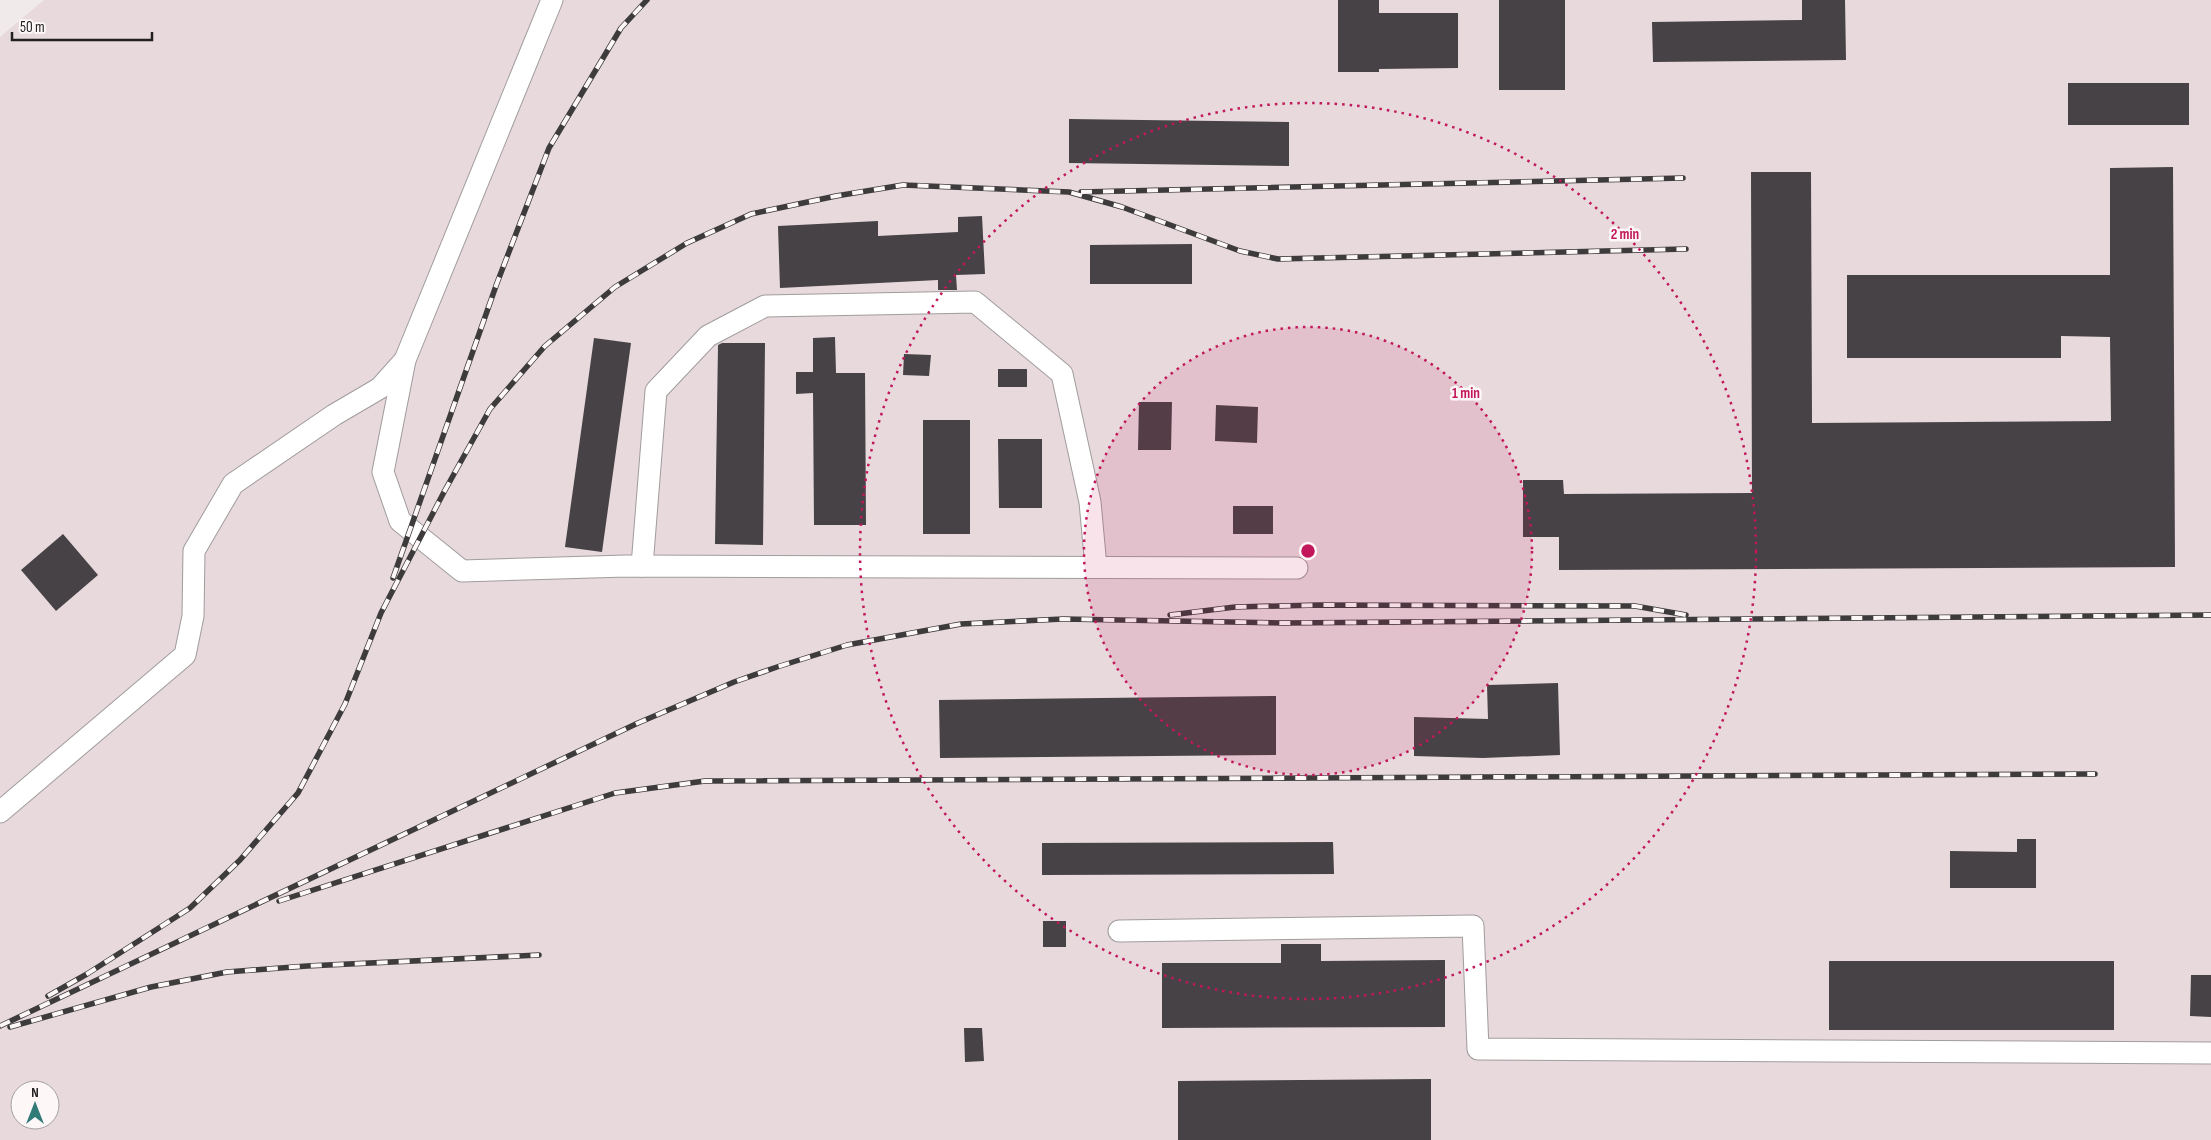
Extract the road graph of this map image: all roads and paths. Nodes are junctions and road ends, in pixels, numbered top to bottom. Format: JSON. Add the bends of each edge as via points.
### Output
{"nodes":[{"id":1,"x":552,"y":0,"type":"edge"},
{"id":2,"x":405,"y":360,"type":"junction"},
{"id":3,"x":642,"y":566,"type":"junction"},
{"id":4,"x":1096,"y":567,"type":"junction"},
{"id":5,"x":1297,"y":568,"type":"dead end"},
{"id":6,"x":0,"y":812,"type":"edge"},
{"id":7,"x":1119,"y":931,"type":"dead end"},
{"id":8,"x":2211,"y":1053,"type":"edge"}],
"edges":[{"from":1,"to":2,"type":"street"},
{"from":2,"to":3,"type":"street","via":[[383,472],[400,521],[462,571]]},
{"from":2,"to":6,"type":"street","via":[[380,388],[334,415],[233,484],[194,551],[193,616],[185,655]]},
{"from":3,"to":4,"type":"street"},
{"from":3,"to":4,"type":"street","via":[[656,391],[708,336],[765,306],[975,302],[1062,374],[1090,502]]},
{"from":4,"to":5,"type":"street"},
{"from":7,"to":8,"type":"street","via":[[1473,926],[1478,1049]]}]}
